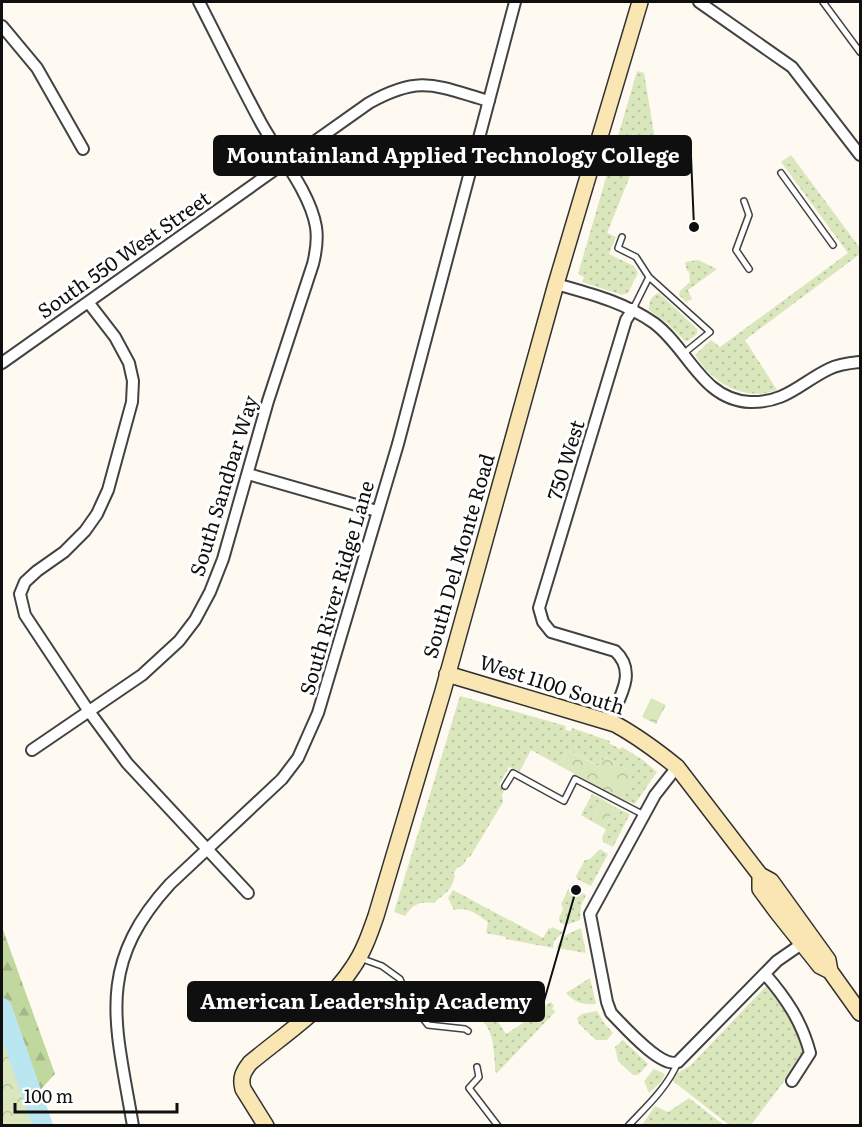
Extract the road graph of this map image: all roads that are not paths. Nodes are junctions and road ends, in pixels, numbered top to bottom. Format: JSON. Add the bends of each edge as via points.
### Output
{"nodes":[{"id":1,"x":199,"y":2,"type":"edge"},
{"id":2,"x":515,"y":2,"type":"edge"},
{"id":3,"x":640,"y":2,"type":"edge"},
{"id":4,"x":699,"y":2,"type":"edge"},
{"id":5,"x":823,"y":2,"type":"edge"},
{"id":6,"x":714,"y":6,"type":"edge"},
{"id":7,"x":2,"y":26,"type":"edge"},
{"id":8,"x":861,"y":52,"type":"edge"},
{"id":9,"x":489,"y":101,"type":"junction"},
{"id":10,"x":83,"y":149,"type":"dead end"},
{"id":11,"x":861,"y":155,"type":"edge"},
{"id":12,"x":285,"y":163,"type":"junction"},
{"id":13,"x":781,"y":173,"type":"dead end"},
{"id":14,"x":744,"y":201,"type":"dead end"},
{"id":15,"x":622,"y":237,"type":"dead end"},
{"id":16,"x":833,"y":245,"type":"dead end"},
{"id":17,"x":749,"y":269,"type":"dead end"},
{"id":18,"x":649,"y":277,"type":"junction"},
{"id":19,"x":556,"y":284,"type":"junction"},
{"id":20,"x":88,"y":302,"type":"junction"},
{"id":21,"x":633,"y":309,"type":"junction"},
{"id":22,"x":683,"y":354,"type":"junction"},
{"id":23,"x":861,"y":362,"type":"edge"},
{"id":24,"x":2,"y":363,"type":"edge"},
{"id":25,"x":248,"y":474,"type":"junction"},
{"id":26,"x":377,"y":511,"type":"junction"},
{"id":27,"x":447,"y":674,"type":"junction"},
{"id":28,"x":88,"y":710,"type":"junction"},
{"id":29,"x":609,"y":722,"type":"junction"},
{"id":30,"x":32,"y":750,"type":"dead end"},
{"id":31,"x":676,"y":766,"type":"junction"},
{"id":32,"x":506,"y":786,"type":"dead end"},
{"id":33,"x":644,"y":815,"type":"junction"},
{"id":34,"x":208,"y":848,"type":"junction"},
{"id":35,"x":760,"y":875,"type":"junction"},
{"id":36,"x":248,"y":893,"type":"dead end"},
{"id":37,"x":803,"y":943,"type":"junction"},
{"id":38,"x":358,"y":957,"type":"junction"},
{"id":39,"x":830,"y":971,"type":"junction"},
{"id":40,"x":765,"y":974,"type":"junction"},
{"id":41,"x":861,"y":1013,"type":"edge"},
{"id":42,"x":468,"y":1031,"type":"dead end"},
{"id":43,"x":678,"y":1062,"type":"junction"},
{"id":44,"x":477,"y":1066,"type":"dead end"},
{"id":45,"x":792,"y":1081,"type":"dead end"},
{"id":46,"x":133,"y":1125,"type":"edge"},
{"id":47,"x":266,"y":1125,"type":"edge"},
{"id":48,"x":498,"y":1125,"type":"edge"},
{"id":49,"x":628,"y":1125,"type":"edge"}],
"edges":[{"from":1,"to":12,"type":"street","name":"South Sandbar Way"},
{"from":2,"to":9,"type":"street","name":"South River Ridge Lane"},
{"from":3,"to":19,"type":"street","name":"South Del Monte Road"},
{"from":4,"to":6,"type":"street"},
{"from":5,"to":8,"type":"lane"},
{"from":6,"to":11,"type":"street","via":[[792,67]]},
{"from":7,"to":10,"type":"street","via":[[37,68]]},
{"from":9,"to":12,"type":"street","name":"South 550 West Street","via":[[424,84],[392,90]]},
{"from":9,"to":26,"type":"street","name":"South River Ridge Lane"},
{"from":12,"to":20,"type":"street","name":"South 550 West Street"},
{"from":12,"to":25,"type":"street","name":"South Sandbar Way","via":[[308,205],[316,226],[317,245]]},
{"from":13,"to":16,"type":"lane"},
{"from":14,"to":17,"type":"lane","via":[[748,215],[736,250]]},
{"from":15,"to":18,"type":"lane","via":[[618,248],[636,257]]},
{"from":18,"to":21,"type":"lane"},
{"from":18,"to":22,"type":"lane","via":[[710,332]]},
{"from":19,"to":21,"type":"street"},
{"from":19,"to":27,"type":"street","name":"South Del Monte Road"},
{"from":20,"to":24,"type":"street","name":"South 550 West Street"},
{"from":20,"to":28,"type":"street","via":[[115,336],[129,363],[132,402],[108,490],[97,514],[64,552],[25,582],[20,594],[25,615]]},
{"from":21,"to":22,"type":"street","via":[[656,325]]},
{"from":21,"to":29,"type":"street","name":"750 West","via":[[626,320],[540,608],[543,622],[551,632],[615,651],[623,658],[627,678]]},
{"from":22,"to":23,"type":"street","via":[[718,392],[749,402],[782,398],[830,368]]},
{"from":25,"to":26,"type":"street"},
{"from":25,"to":28,"type":"street","name":"South Sandbar Way","via":[[223,559],[195,620],[161,660]]},
{"from":26,"to":34,"type":"street","name":"South River Ridge Lane","via":[[318,713],[301,751],[282,779]]},
{"from":27,"to":29,"type":"street","name":"West 1100 South"},
{"from":27,"to":38,"type":"street","name":"South Del Monte Road","via":[[376,916]]},
{"from":28,"to":30,"type":"street","name":"South Sandbar Way"},
{"from":28,"to":34,"type":"street","via":[[127,763]]},
{"from":29,"to":31,"type":"street","name":"West 1100 South","via":[[639,737]]},
{"from":31,"to":33,"type":"street"},
{"from":31,"to":35,"type":"street","name":"West 1100 South"},
{"from":32,"to":33,"type":"lane","via":[[513,773],[564,801],[575,779]]},
{"from":33,"to":43,"type":"street","via":[[590,914],[611,1013],[662,1061]]},
{"from":34,"to":36,"type":"street"},
{"from":34,"to":46,"type":"street","name":"South River Ridge Lane","via":[[153,902],[139,922],[122,962],[115,1003],[116,1027]]},
{"from":35,"to":37,"type":"street","name":"West 1100 South","via":[[760,889]]},
{"from":35,"to":39,"type":"street","name":"West 1100 South","via":[[771,881],[818,945]]},
{"from":37,"to":39,"type":"street","name":"West 1100 South","via":[[820,966]]},
{"from":37,"to":40,"type":"street"},
{"from":38,"to":42,"type":"lane","via":[[382,966],[400,979],[409,1001],[428,1025]]},
{"from":38,"to":47,"type":"street","name":"South Del Monte Road","via":[[327,999],[250,1063],[242,1076],[246,1097]]},
{"from":39,"to":41,"type":"street","name":"West 1100 South"},
{"from":40,"to":43,"type":"street"},
{"from":40,"to":45,"type":"street","via":[[791,1006],[805,1033],[810,1053]]},
{"from":43,"to":49,"type":"lane","via":[[659,1093]]},
{"from":44,"to":48,"type":"lane","via":[[479,1077],[469,1088]]}]}
